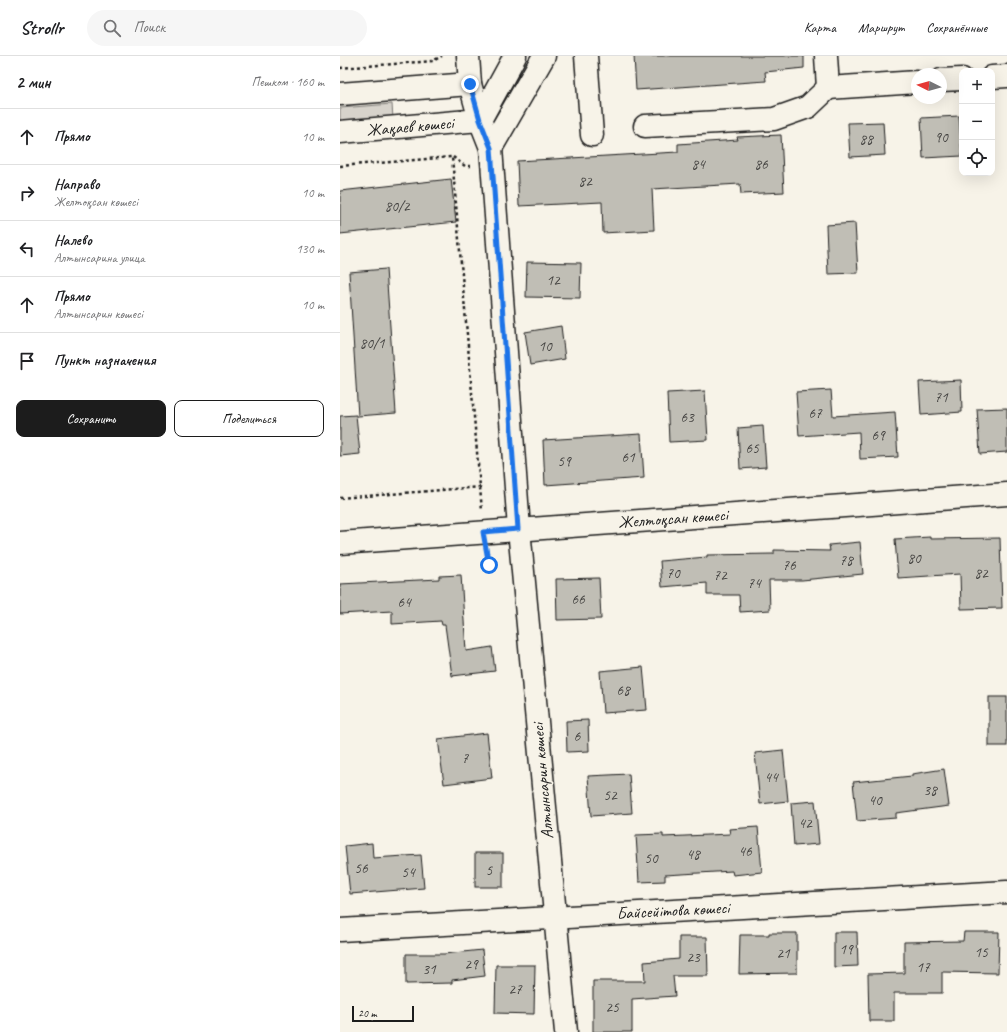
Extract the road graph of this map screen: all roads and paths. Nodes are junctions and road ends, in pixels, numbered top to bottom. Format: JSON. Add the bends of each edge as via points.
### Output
{"nodes":[{"id":1,"x":442,"y":56,"type":"edge"},
{"id":2,"x":468,"y":56,"type":"edge"},
{"id":3,"x":515,"y":56,"type":"edge"},
{"id":4,"x":544,"y":56,"type":"edge"},
{"id":5,"x":586,"y":56,"type":"edge"},
{"id":6,"x":826,"y":56,"type":"edge"},
{"id":7,"x":340,"y":68,"type":"edge"},
{"id":8,"x":1007,"y":76,"type":"edge"},
{"id":9,"x":995,"y":77,"type":"edge"},
{"id":10,"x":959,"y":79,"type":"edge"},
{"id":11,"x":947,"y":80,"type":"edge"},
{"id":12,"x":911,"y":82,"type":"edge"},
{"id":13,"x":470,"y":84,"type":"junction"},
{"id":14,"x":828,"y":88,"type":"junction"},
{"id":15,"x":340,"y":94,"type":"edge"},
{"id":16,"x":480,"y":120,"type":"junction"},
{"id":17,"x":645,"y":126,"type":"dead end"},
{"id":18,"x":340,"y":132,"type":"edge"},
{"id":19,"x":592,"y":134,"type":"dead end"},
{"id":20,"x":491,"y":148,"type":"junction"},
{"id":21,"x":340,"y":166,"type":"edge"},
{"id":22,"x":480,"y":487,"type":"junction"},
{"id":23,"x":1007,"y":494,"type":"edge"},
{"id":24,"x":340,"y":498,"type":"edge"},
{"id":25,"x":518,"y":529,"type":"junction"},
{"id":26,"x":483,"y":532,"type":"junction"},
{"id":27,"x":340,"y":543,"type":"edge"},
{"id":28,"x":489,"y":565,"type":"dead end"},
{"id":29,"x":1007,"y":892,"type":"edge"},
{"id":30,"x":555,"y":917,"type":"junction"},
{"id":31,"x":340,"y":930,"type":"edge"},
{"id":32,"x":566,"y":1032,"type":"edge"}],
"edges":[{"from":1,"to":7,"type":"path","via":[[433,61]]},
{"from":2,"to":13,"type":"street"},
{"from":3,"to":16,"type":"street"},
{"from":4,"to":20,"type":"street"},
{"from":5,"to":19,"type":"street"},
{"from":6,"to":14,"type":"street"},
{"from":8,"to":9,"type":"street"},
{"from":10,"to":11,"type":"street"},
{"from":12,"to":14,"type":"street"},
{"from":13,"to":15,"type":"street"},
{"from":13,"to":16,"type":"street"},
{"from":14,"to":17,"type":"street","via":[[808,107],[774,119]]},
{"from":16,"to":18,"type":"street","name":"Жақаев көшесі"},
{"from":16,"to":20,"type":"street","name":"Алтынсарин көшесі"},
{"from":20,"to":25,"type":"street","name":"Алтынсарин көшесі"},
{"from":21,"to":22,"type":"path","via":[[452,157]]},
{"from":22,"to":24,"type":"path"},
{"from":22,"to":26,"type":"path"},
{"from":23,"to":25,"type":"street","name":"Желтоқсан көшесі"},
{"from":25,"to":26,"type":"street","name":"Желтоқсан көшесі"},
{"from":25,"to":30,"type":"street","name":"Алтынсарин көшесі"},
{"from":26,"to":27,"type":"street","name":"Желтоқсан көшесі"},
{"from":26,"to":28,"type":"path"},
{"from":29,"to":30,"type":"street","name":"Байсейітова көшесі"},
{"from":30,"to":31,"type":"street","name":"Байсейітова көшесі"},
{"from":30,"to":32,"type":"street","name":"Алтынсарин көшесі"}]}
